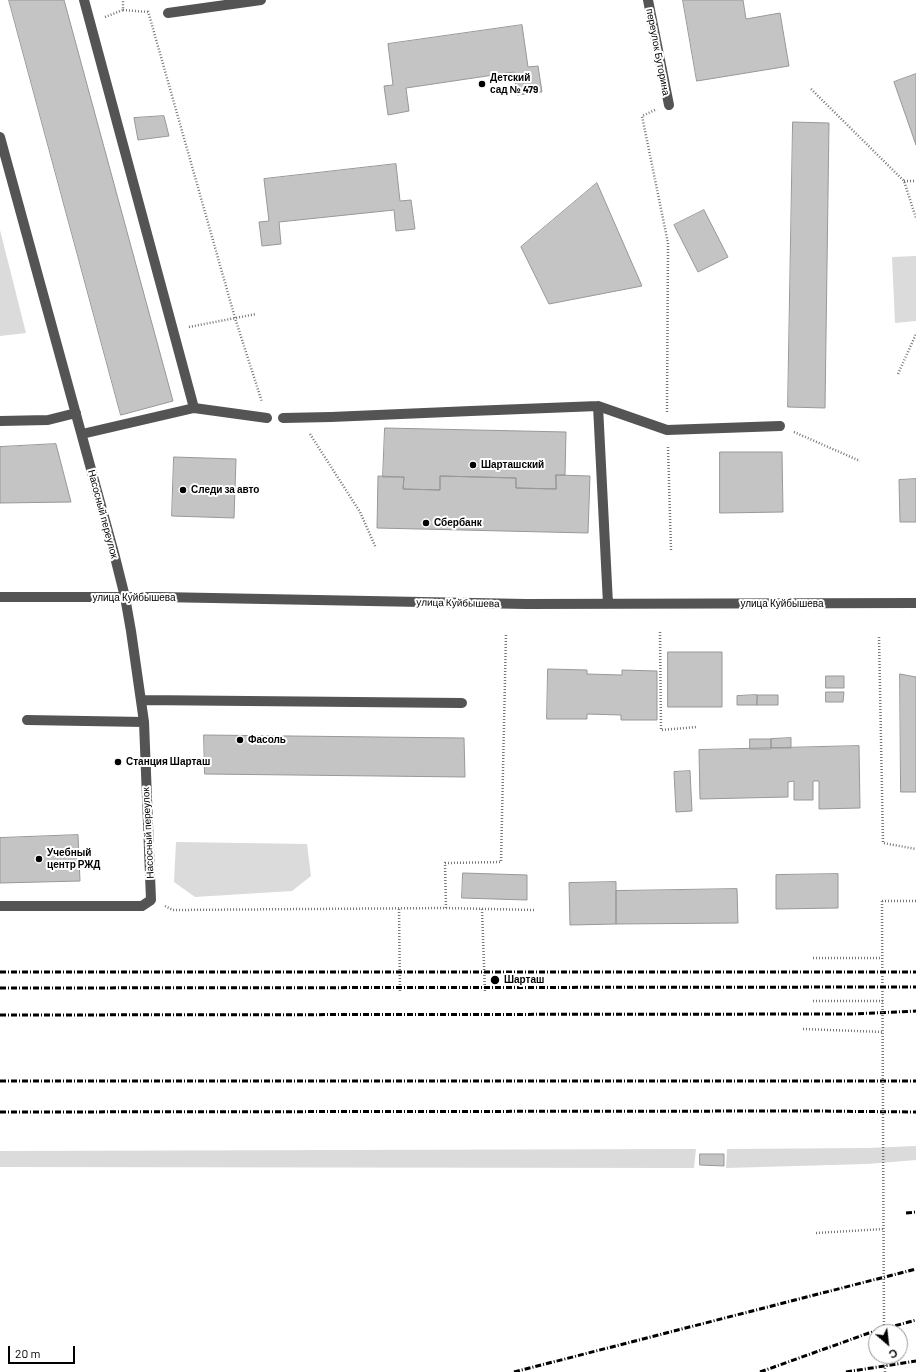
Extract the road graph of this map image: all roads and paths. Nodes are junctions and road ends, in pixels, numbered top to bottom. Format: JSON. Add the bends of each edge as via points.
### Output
{"nodes":[{"id":1,"x":84,"y":0,"type":"edge"},
{"id":2,"x":122,"y":0,"type":"edge"},
{"id":3,"x":261,"y":0,"type":"edge"},
{"id":4,"x":648,"y":0,"type":"edge"},
{"id":5,"x":124,"y":10,"type":"junction"},
{"id":6,"x":148,"y":11,"type":"junction"},
{"id":7,"x":168,"y":13,"type":"joint"},
{"id":8,"x":90,"y":24,"type":"junction"},
{"id":9,"x":811,"y":89,"type":"dead end"},
{"id":10,"x":668,"y":105,"type":"joint"},
{"id":11,"x":0,"y":137,"type":"edge"},
{"id":12,"x":904,"y":181,"type":"junction"},
{"id":13,"x":916,"y":181,"type":"edge"},
{"id":14,"x":916,"y":218,"type":"edge"},
{"id":15,"x":256,"y":314,"type":"dead end"},
{"id":16,"x":235,"y":318,"type":"junction"},
{"id":17,"x":172,"y":330,"type":"junction"},
{"id":18,"x":916,"y":334,"type":"edge"},
{"id":19,"x":898,"y":374,"type":"dead end"},
{"id":20,"x":598,"y":406,"type":"junction"},
{"id":21,"x":194,"y":408,"type":"junction"},
{"id":22,"x":76,"y":412,"type":"junction"},
{"id":23,"x":267,"y":418,"type":"joint"},
{"id":24,"x":283,"y":418,"type":"dead end"},
{"id":25,"x":300,"y":418,"type":"junction"},
{"id":26,"x":0,"y":422,"type":"edge"},
{"id":27,"x":780,"y":426,"type":"joint"},
{"id":28,"x":667,"y":430,"type":"junction"},
{"id":29,"x":82,"y":434,"type":"junction"},
{"id":30,"x":860,"y":461,"type":"dead end"},
{"id":31,"x":376,"y":548,"type":"dead end"},
{"id":32,"x":671,"y":550,"type":"dead end"},
{"id":33,"x":0,"y":597,"type":"edge"},
{"id":34,"x":125,"y":597,"type":"junction"},
{"id":35,"x":916,"y":603,"type":"edge"},
{"id":36,"x":608,"y":604,"type":"junction"},
{"id":37,"x":660,"y":632,"type":"dead end"},
{"id":38,"x":506,"y":633,"type":"dead end"},
{"id":39,"x":879,"y":637,"type":"dead end"},
{"id":40,"x":141,"y":700,"type":"junction"},
{"id":41,"x":462,"y":703,"type":"dead end"},
{"id":42,"x":27,"y":720,"type":"dead end"},
{"id":43,"x":144,"y":722,"type":"junction"},
{"id":44,"x":697,"y":726,"type":"dead end"},
{"id":45,"x":916,"y":849,"type":"edge"},
{"id":46,"x":151,"y":900,"type":"junction"},
{"id":47,"x":916,"y":901,"type":"edge"},
{"id":48,"x":0,"y":906,"type":"edge"},
{"id":49,"x":446,"y":908,"type":"junction"},
{"id":50,"x":399,"y":909,"type":"junction"},
{"id":51,"x":482,"y":909,"type":"junction"},
{"id":52,"x":535,"y":910,"type":"dead end"},
{"id":53,"x":813,"y":958,"type":"dead end"},
{"id":54,"x":882,"y":958,"type":"junction"},
{"id":55,"x":400,"y":992,"type":"dead end"},
{"id":56,"x":484,"y":993,"type":"dead end"},
{"id":57,"x":813,"y":1001,"type":"dead end"},
{"id":58,"x":883,"y":1001,"type":"junction"},
{"id":59,"x":803,"y":1029,"type":"dead end"},
{"id":60,"x":883,"y":1032,"type":"junction"},
{"id":61,"x":884,"y":1229,"type":"junction"},
{"id":62,"x":816,"y":1233,"type":"dead end"},
{"id":63,"x":884,"y":1324,"type":"edge"}],
"edges":[{"from":1,"to":8,"type":"street"},
{"from":2,"to":5,"type":"path"},
{"from":3,"to":7,"type":"street"},
{"from":4,"to":10,"type":"street","name":"переулок Буторина"},
{"from":5,"to":6,"type":"path"},
{"from":5,"to":8,"type":"path"},
{"from":6,"to":7,"type":"path"},
{"from":6,"to":16,"type":"path"},
{"from":8,"to":17,"type":"street"},
{"from":9,"to":12,"type":"path"},
{"from":10,"to":28,"type":"path","via":[[642,116],[668,243]]},
{"from":11,"to":22,"type":"street","name":"Насосный переулок"},
{"from":12,"to":13,"type":"path"},
{"from":12,"to":14,"type":"path"},
{"from":15,"to":16,"type":"path"},
{"from":16,"to":17,"type":"path"},
{"from":16,"to":23,"type":"path"},
{"from":17,"to":21,"type":"street"},
{"from":18,"to":19,"type":"path"},
{"from":20,"to":25,"type":"street"},
{"from":20,"to":28,"type":"street"},
{"from":20,"to":36,"type":"street"},
{"from":21,"to":23,"type":"street"},
{"from":21,"to":29,"type":"street"},
{"from":22,"to":26,"type":"street","via":[[48,420]]},
{"from":22,"to":29,"type":"street","name":"Насосный переулок"},
{"from":24,"to":25,"type":"street"},
{"from":25,"to":31,"type":"path","via":[[360,512]]},
{"from":27,"to":28,"type":"street"},
{"from":27,"to":30,"type":"path"},
{"from":28,"to":32,"type":"path"},
{"from":29,"to":34,"type":"street","name":"Насосный переулок"},
{"from":33,"to":34,"type":"street","name":"улица Куйбышева"},
{"from":34,"to":36,"type":"street","name":"улица Куйбышева"},
{"from":34,"to":40,"type":"street","name":"Насосный переулок"},
{"from":35,"to":36,"type":"street","name":"улица Куйбышева"},
{"from":37,"to":44,"type":"path","via":[[661,730]]},
{"from":38,"to":49,"type":"path","via":[[501,862],[445,863]]},
{"from":39,"to":45,"type":"path","via":[[883,844]]},
{"from":40,"to":41,"type":"street"},
{"from":40,"to":43,"type":"street","name":"Насосный переулок"},
{"from":42,"to":43,"type":"street"},
{"from":43,"to":46,"type":"street","name":"Насосный переулок"},
{"from":46,"to":48,"type":"street","via":[[142,906]]},
{"from":46,"to":50,"type":"path","via":[[173,910]]},
{"from":47,"to":54,"type":"path","bridge":true,"via":[[882,901]]},
{"from":49,"to":50,"type":"path"},
{"from":49,"to":51,"type":"path"},
{"from":50,"to":55,"type":"path"},
{"from":51,"to":52,"type":"path"},
{"from":51,"to":56,"type":"path"},
{"from":53,"to":54,"type":"path"},
{"from":54,"to":58,"type":"path","bridge":true},
{"from":57,"to":58,"type":"path"},
{"from":58,"to":60,"type":"path","bridge":true},
{"from":59,"to":60,"type":"path"},
{"from":60,"to":61,"type":"path","bridge":true},
{"from":61,"to":62,"type":"path"},
{"from":61,"to":63,"type":"path","bridge":true}]}
